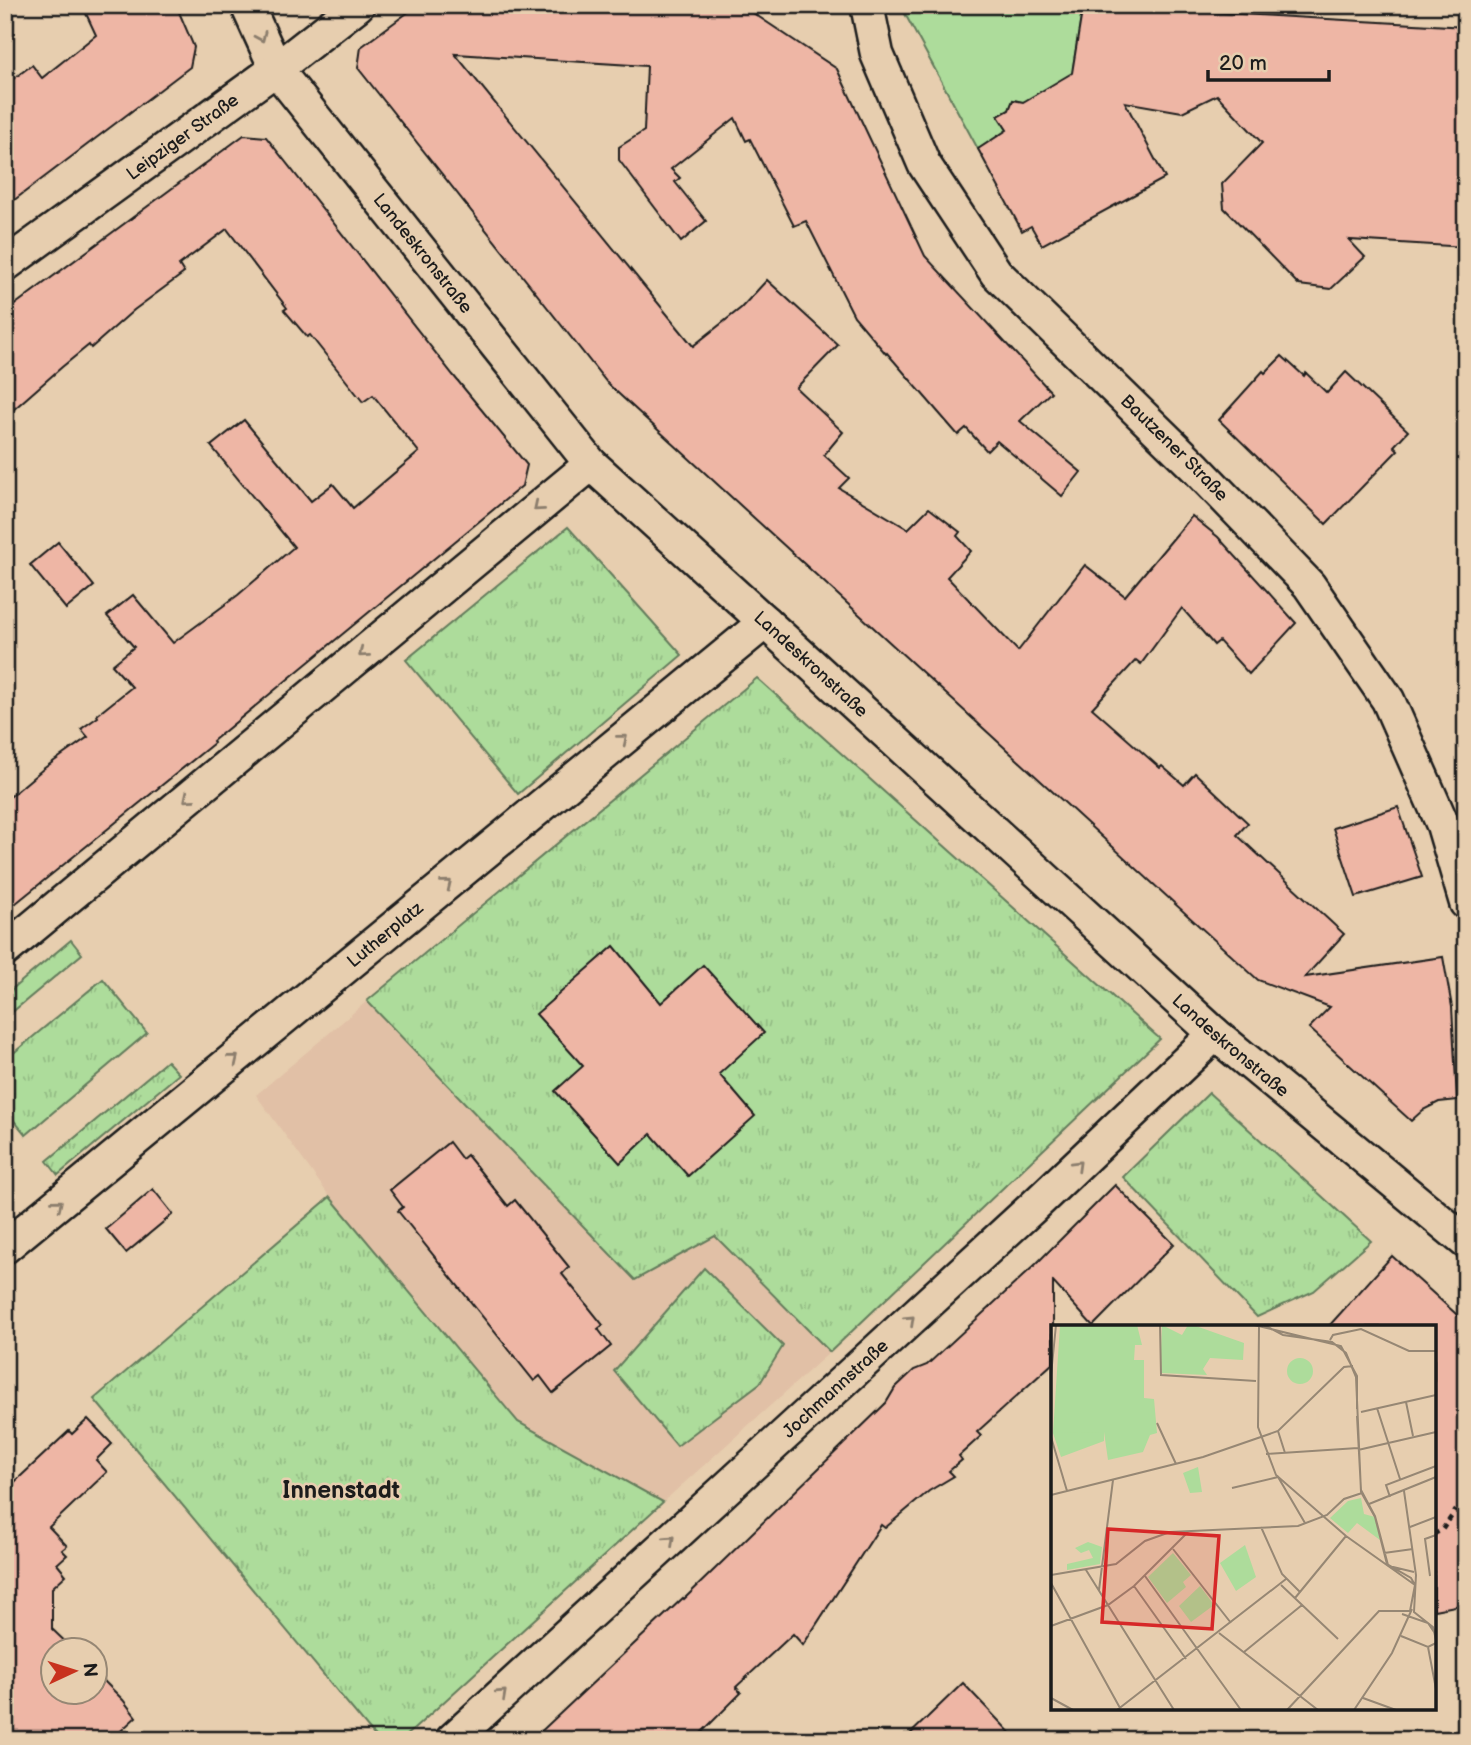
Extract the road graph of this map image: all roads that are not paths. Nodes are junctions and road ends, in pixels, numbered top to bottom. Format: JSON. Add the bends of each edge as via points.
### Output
{"nodes":[{"id":1,"x":247,"y":5,"type":"edge"},
{"id":2,"x":358,"y":5,"type":"edge"},
{"id":3,"x":867,"y":5,"type":"edge"},
{"id":4,"x":276,"y":69,"type":"junction"},
{"id":5,"x":5,"y":265,"type":"edge"},
{"id":6,"x":590,"y":464,"type":"junction"},
{"id":7,"x":765,"y":622,"type":"junction"},
{"id":8,"x":1466,"y":903,"type":"edge"},
{"id":9,"x":5,"y":950,"type":"edge"},
{"id":10,"x":1215,"y":1034,"type":"junction"},
{"id":11,"x":1466,"y":1242,"type":"edge"},
{"id":12,"x":5,"y":1247,"type":"edge"},
{"id":13,"x":452,"y":1740,"type":"edge"}],
"edges":[{"from":1,"to":4,"type":"street","name":"Landeskronstraße","one_way":true},
{"from":2,"to":4,"type":"street","name":"Leipziger Straße"},
{"from":3,"to":8,"type":"street","name":"Bautzener Straße","via":[[877,54],[925,164],[996,273],[1310,584],[1381,690],[1443,825]]},
{"from":4,"to":5,"type":"street","name":"Leipziger Straße"},
{"from":4,"to":6,"type":"street","name":"Landeskronstraße"},
{"from":6,"to":7,"type":"street","name":"Landeskronstraße"},
{"from":6,"to":9,"type":"street","one_way":true},
{"from":7,"to":10,"type":"street","name":"Landeskronstraße"},
{"from":12,"to":7,"type":"street","name":"Lutherplatz","one_way":true},
{"from":10,"to":11,"type":"street","name":"Landeskronstraße"},
{"from":13,"to":10,"type":"street","name":"Jochmannstraße","one_way":true}]}
